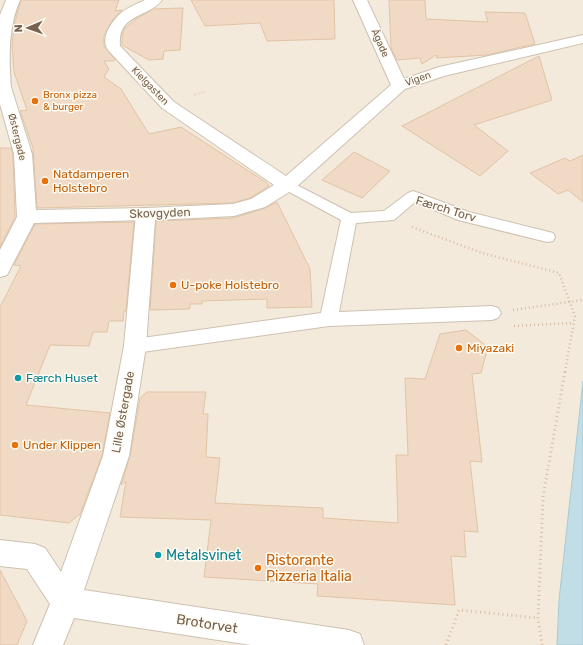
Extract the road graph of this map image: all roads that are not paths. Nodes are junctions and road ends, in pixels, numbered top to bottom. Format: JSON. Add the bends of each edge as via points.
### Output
{"nodes":[{"id":1,"x":13,"y":0,"type":"edge"},
{"id":2,"x":155,"y":0,"type":"edge"},
{"id":3,"x":360,"y":0,"type":"edge"},
{"id":4,"x":583,"y":39,"type":"edge"},
{"id":5,"x":399,"y":86,"type":"junction"},
{"id":6,"x":1,"y":87,"type":"edge"},
{"id":7,"x":287,"y":185,"type":"junction"},
{"id":8,"x":146,"y":214,"type":"junction"},
{"id":9,"x":27,"y":217,"type":"junction"},
{"id":10,"x":349,"y":218,"type":"junction"},
{"id":11,"x":546,"y":237,"type":"dead end"},
{"id":12,"x":0,"y":270,"type":"edge"},
{"id":13,"x":492,"y":313,"type":"dead end"},
{"id":14,"x":329,"y":319,"type":"junction"},
{"id":15,"x":135,"y":346,"type":"junction"},
{"id":16,"x":0,"y":553,"type":"edge"},
{"id":17,"x":65,"y":602,"type":"junction"},
{"id":18,"x":48,"y":645,"type":"edge"},
{"id":19,"x":349,"y":645,"type":"edge"}],
"edges":[{"from":1,"to":6,"type":"street","name":"Østergade","via":[[6,10],[0,41]]},
{"from":2,"to":7,"type":"street","name":"Kielgasten","via":[[125,17],[112,36],[113,47],[168,106]]},
{"from":3,"to":5,"type":"street","name":"Ågade"},
{"from":4,"to":5,"type":"street","name":"Vigen","via":[[439,72]]},
{"from":5,"to":7,"type":"street","name":"Vigen"},
{"from":6,"to":9,"type":"street","name":"Østergade","via":[[23,154]]},
{"from":7,"to":8,"type":"street","name":"Skovgyden","via":[[258,203],[234,210]]},
{"from":7,"to":10,"type":"lane"},
{"from":8,"to":9,"type":"street","name":"Skovgyden"},
{"from":8,"to":15,"type":"street","name":"Lille Østergade"},
{"from":9,"to":12,"type":"street"},
{"from":10,"to":11,"type":"lane","name":"Færch Torv","via":[[388,216],[413,196],[464,216]]},
{"from":10,"to":14,"type":"lane"},
{"from":13,"to":14,"type":"lane"},
{"from":14,"to":15,"type":"lane"},
{"from":15,"to":17,"type":"street","name":"Lille Østergade","via":[[116,456]]},
{"from":16,"to":17,"type":"street","via":[[35,557]]},
{"from":17,"to":18,"type":"street","name":"Lille Østergade"},
{"from":17,"to":19,"type":"street","name":"Brotorvet"}]}
